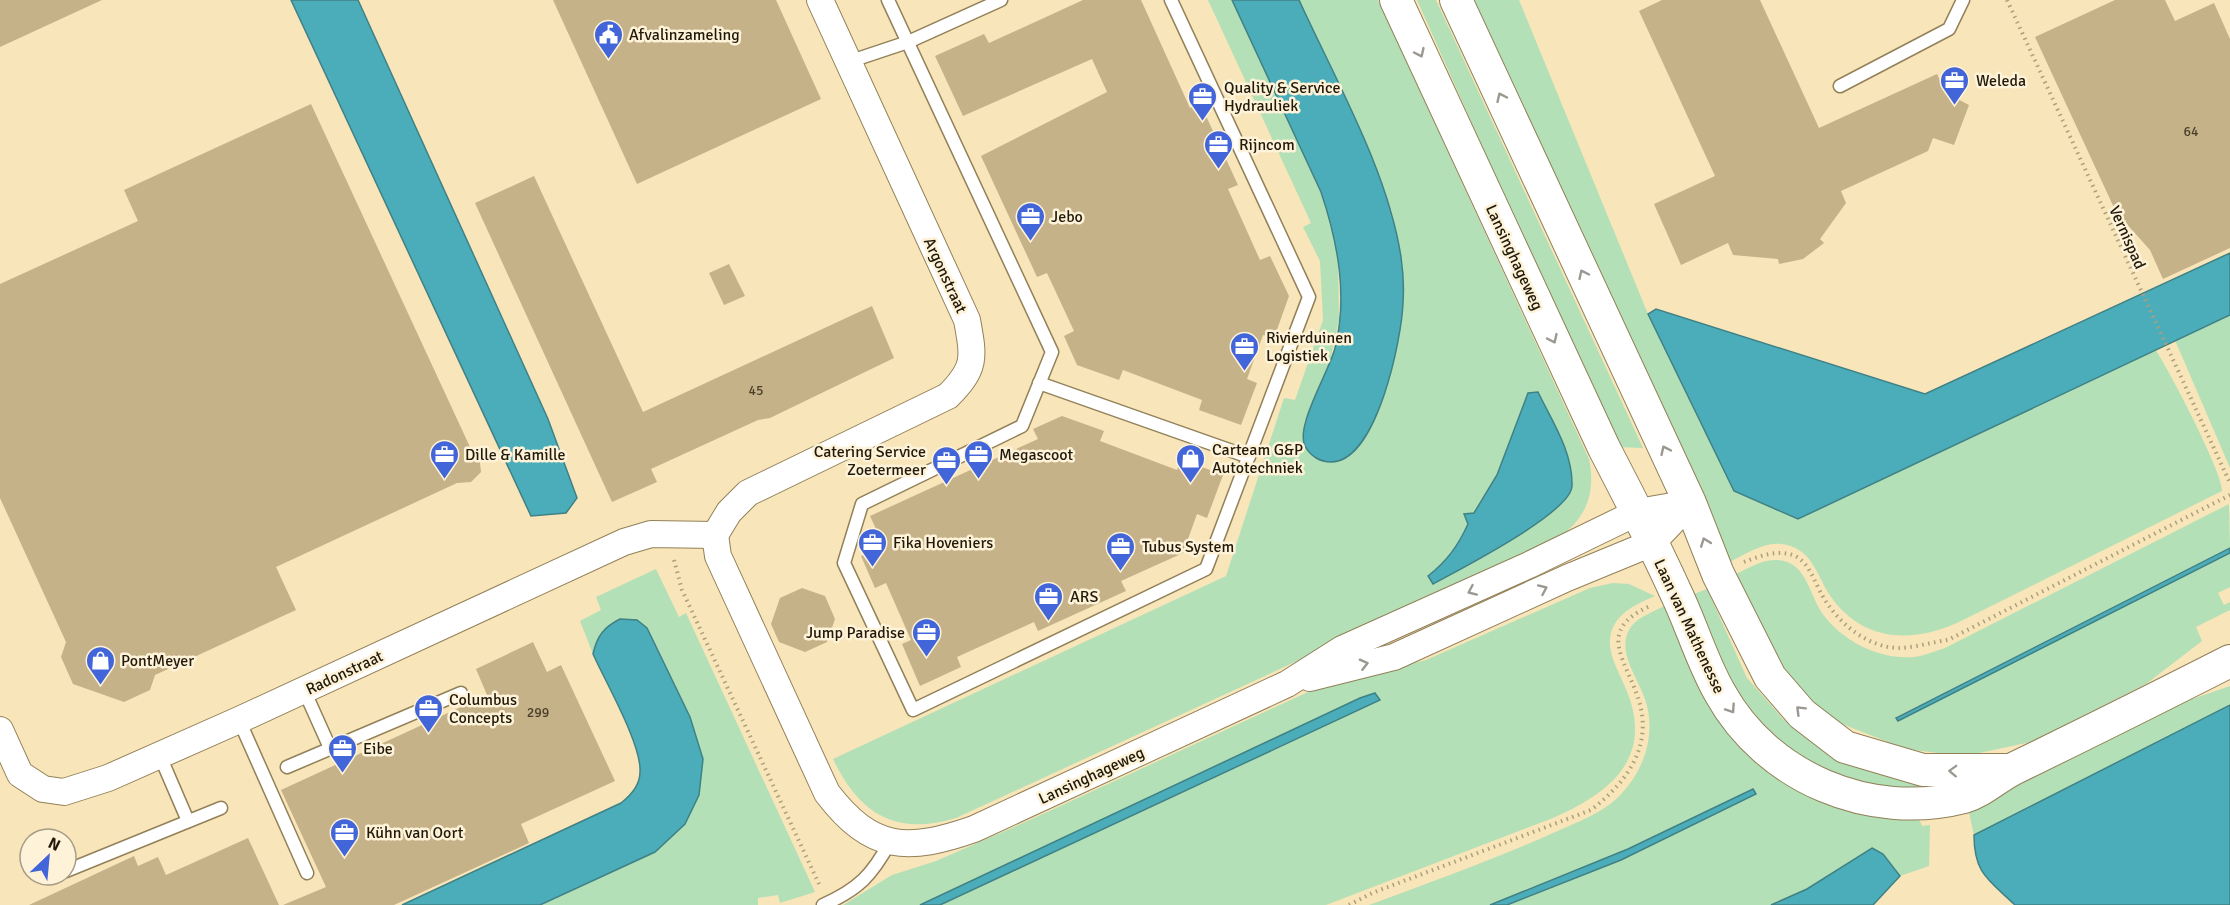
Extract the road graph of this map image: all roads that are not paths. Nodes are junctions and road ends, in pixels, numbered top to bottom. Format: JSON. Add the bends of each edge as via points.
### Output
{"nodes":[{"id":1,"x":820,"y":0,"type":"edge"},
{"id":2,"x":888,"y":0,"type":"edge"},
{"id":3,"x":1001,"y":0,"type":"edge"},
{"id":4,"x":1172,"y":0,"type":"edge"},
{"id":5,"x":1396,"y":0,"type":"edge"},
{"id":6,"x":1456,"y":0,"type":"edge"},
{"id":7,"x":1963,"y":0,"type":"edge"},
{"id":8,"x":908,"y":42,"type":"junction"},
{"id":9,"x":848,"y":62,"type":"junction"},
{"id":10,"x":1840,"y":86,"type":"dead end"},
{"id":11,"x":1040,"y":383,"type":"junction"},
{"id":12,"x":1249,"y":457,"type":"junction"},
{"id":13,"x":1690,"y":503,"type":"junction"},
{"id":14,"x":1638,"y":512,"type":"junction"},
{"id":15,"x":715,"y":535,"type":"junction"},
{"id":16,"x":1652,"y":543,"type":"junction"},
{"id":17,"x":2230,"y":661,"type":"edge"},
{"id":18,"x":1287,"y":684,"type":"junction"},
{"id":19,"x":304,"y":690,"type":"junction"},
{"id":20,"x":461,"y":693,"type":"dead end"},
{"id":21,"x":239,"y":720,"type":"junction"},
{"id":22,"x":0,"y":730,"type":"edge"},
{"id":23,"x":330,"y":748,"type":"junction"},
{"id":24,"x":160,"y":756,"type":"junction"},
{"id":25,"x":287,"y":766,"type":"dead end"},
{"id":26,"x":2011,"y":770,"type":"junction"},
{"id":27,"x":221,"y":808,"type":"dead end"},
{"id":28,"x":188,"y":821,"type":"junction"},
{"id":29,"x":890,"y":842,"type":"junction"},
{"id":30,"x":78,"y":866,"type":"edge"},
{"id":31,"x":307,"y":873,"type":"dead end"},
{"id":32,"x":825,"y":904,"type":"edge"}],
"edges":[{"from":1,"to":9,"type":"street","name":"Argonstraat"},
{"from":2,"to":8,"type":"lane"},
{"from":3,"to":8,"type":"lane"},
{"from":4,"to":12,"type":"lane","via":[[1308,297]]},
{"from":5,"to":14,"type":"street","name":"Lansinghageweg","one_way":true,"via":[[1604,448]]},
{"from":13,"to":6,"type":"street","one_way":true},
{"from":7,"to":10,"type":"lane","via":[[1949,29]]},
{"from":8,"to":9,"type":"lane"},
{"from":8,"to":11,"type":"lane","via":[[1052,352]]},
{"from":9,"to":15,"type":"street","name":"Argonstraat","via":[[967,321],[973,352],[967,377],[948,396],[748,493],[729,512]]},
{"from":11,"to":12,"type":"lane"},
{"from":11,"to":12,"type":"lane","via":[[1022,426],[862,504],[844,563],[913,710],[1206,569]]},
{"from":13,"to":14,"type":"street","name":"Lansinghageweg"},
{"from":13,"to":16,"type":"street","name":"Lansinghageweg"},
{"from":26,"to":13,"type":"street","name":"Laan van Mathenesse","one_way":true,"via":[[1923,770],[1845,747],[1802,714],[1770,677],[1718,574]]},
{"from":14,"to":16,"type":"street","name":"Laan van Mathenesse"},
{"from":14,"to":18,"type":"street","name":"Lansinghageweg","one_way":true,"via":[[1342,650]]},
{"from":15,"to":19,"type":"street","name":"Radonstraat","via":[[651,534],[624,542]]},
{"from":15,"to":29,"type":"street","name":"Lansinghageweg","via":[[718,556],[827,793],[858,827]]},
{"from":18,"to":16,"type":"street","name":"Lansinghageweg","one_way":true,"via":[[1394,657]]},
{"from":16,"to":26,"type":"street","name":"Laan van Mathenesse","one_way":true,"via":[[1720,693],[1740,724],[1767,752],[1830,790],[1885,803],[1924,804],[1967,796]]},
{"from":17,"to":26,"type":"street","name":"Laan van Mathenesse"},
{"from":18,"to":29,"type":"street","name":"Lansinghageweg","via":[[974,829],[937,842]]},
{"from":19,"to":21,"type":"street","name":"Radonstraat"},
{"from":19,"to":23,"type":"lane"},
{"from":20,"to":23,"type":"lane"},
{"from":21,"to":24,"type":"street","name":"Radonstraat"},
{"from":21,"to":31,"type":"lane"},
{"from":22,"to":24,"type":"street","name":"Radonstraat","via":[[20,774],[43,789],[64,792]]},
{"from":23,"to":25,"type":"lane"},
{"from":24,"to":28,"type":"lane"},
{"from":27,"to":28,"type":"lane"},
{"from":28,"to":30,"type":"lane"},
{"from":29,"to":32,"type":"lane","via":[[865,881]]}]}
